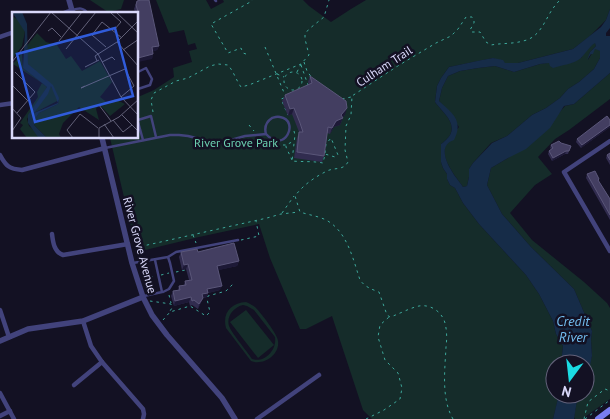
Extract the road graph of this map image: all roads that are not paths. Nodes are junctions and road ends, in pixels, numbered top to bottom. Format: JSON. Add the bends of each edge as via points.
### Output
{"nodes":[{"id":1,"x":68,"y":0,"type":"edge"},
{"id":2,"x":72,"y":12,"type":"edge"},
{"id":3,"x":86,"y":12,"type":"edge"},
{"id":4,"x":12,"y":33,"type":"edge"},
{"id":5,"x":0,"y":37,"type":"edge"},
{"id":6,"x":139,"y":72,"type":"edge"},
{"id":7,"x":139,"y":89,"type":"edge"},
{"id":8,"x":139,"y":121,"type":"edge"},
{"id":9,"x":139,"y":125,"type":"edge"},
{"id":10,"x":266,"y":134,"type":"junction"},
{"id":11,"x":156,"y":137,"type":"junction"},
{"id":12,"x":102,"y":139,"type":"edge"},
{"id":13,"x":143,"y":140,"type":"junction"},
{"id":14,"x":610,"y":141,"type":"edge"},
{"id":15,"x":105,"y":148,"type":"junction"},
{"id":16,"x":0,"y":155,"type":"edge"},
{"id":17,"x":52,"y":234,"type":"dead end"},
{"id":18,"x":238,"y":240,"type":"road end"},
{"id":19,"x":128,"y":244,"type":"junction"},
{"id":20,"x":610,"y":251,"type":"edge"},
{"id":21,"x":168,"y":257,"type":"junction"},
{"id":22,"x":155,"y":259,"type":"junction"},
{"id":23,"x":132,"y":263,"type":"junction"},
{"id":24,"x":162,"y":292,"type":"junction"},
{"id":25,"x":144,"y":299,"type":"junction"},
{"id":26,"x":0,"y":310,"type":"edge"},
{"id":27,"x":83,"y":322,"type":"junction"},
{"id":28,"x":9,"y":336,"type":"junction"},
{"id":29,"x":0,"y":340,"type":"edge"},
{"id":30,"x":102,"y":362,"type":"junction"},
{"id":31,"x":319,"y":375,"type":"dead end"},
{"id":32,"x":74,"y":385,"type":"dead end"},
{"id":33,"x":0,"y":393,"type":"edge"},
{"id":34,"x":610,"y":410,"type":"edge"},
{"id":35,"x":10,"y":411,"type":"junction"},
{"id":36,"x":0,"y":416,"type":"edge"},
{"id":37,"x":14,"y":419,"type":"edge"},
{"id":38,"x":143,"y":419,"type":"edge"},
{"id":39,"x":235,"y":419,"type":"edge"},
{"id":40,"x":257,"y":419,"type":"edge"},
{"id":41,"x":598,"y":419,"type":"edge"}],
"edges":[{"from":1,"to":2,"type":"street"},
{"from":2,"to":3,"type":"lane","via":[[83,8]]},
{"from":4,"to":5,"type":"street"},
{"from":6,"to":7,"type":"lane","via":[[146,68],[152,79],[150,85]]},
{"from":8,"to":11,"type":"lane","via":[[151,116]]},
{"from":9,"to":13,"type":"lane"},
{"from":10,"to":10,"type":"lane","via":[[270,139],[280,141],[288,135],[289,124],[280,117],[272,118],[266,124]]},
{"from":10,"to":11,"type":"lane","via":[[216,143],[179,135]]},
{"from":11,"to":13,"type":"lane"},
{"from":12,"to":15,"type":"street","name":"River Grove Avenue"},
{"from":13,"to":15,"type":"lane"},
{"from":14,"to":20,"type":"street","via":[[564,172]]},
{"from":15,"to":16,"type":"street","via":[[22,170],[8,167]]},
{"from":15,"to":19,"type":"street","name":"River Grove Avenue"},
{"from":17,"to":19,"type":"street","via":[[57,252],[63,255]]},
{"from":18,"to":21,"type":"lane","via":[[176,252]]},
{"from":19,"to":23,"type":"street","name":"River Grove Avenue"},
{"from":21,"to":22,"type":"lane"},
{"from":21,"to":24,"type":"lane","via":[[174,282]]},
{"from":22,"to":23,"type":"lane"},
{"from":22,"to":24,"type":"lane"},
{"from":23,"to":25,"type":"street","name":"River Grove Avenue"},
{"from":24,"to":25,"type":"lane"},
{"from":25,"to":27,"type":"street"},
{"from":25,"to":39,"type":"street","name":"River Grove Avenue","via":[[152,315],[222,398]]},
{"from":26,"to":28,"type":"street"},
{"from":27,"to":28,"type":"street"},
{"from":27,"to":30,"type":"street","via":[[91,346]]},
{"from":28,"to":29,"type":"street"},
{"from":30,"to":32,"type":"street"},
{"from":30,"to":38,"type":"street","via":[[143,409]]},
{"from":31,"to":40,"type":"street"},
{"from":33,"to":35,"type":"street"},
{"from":34,"to":41,"type":"main road"},
{"from":35,"to":36,"type":"street"},
{"from":35,"to":37,"type":"street"}]}
